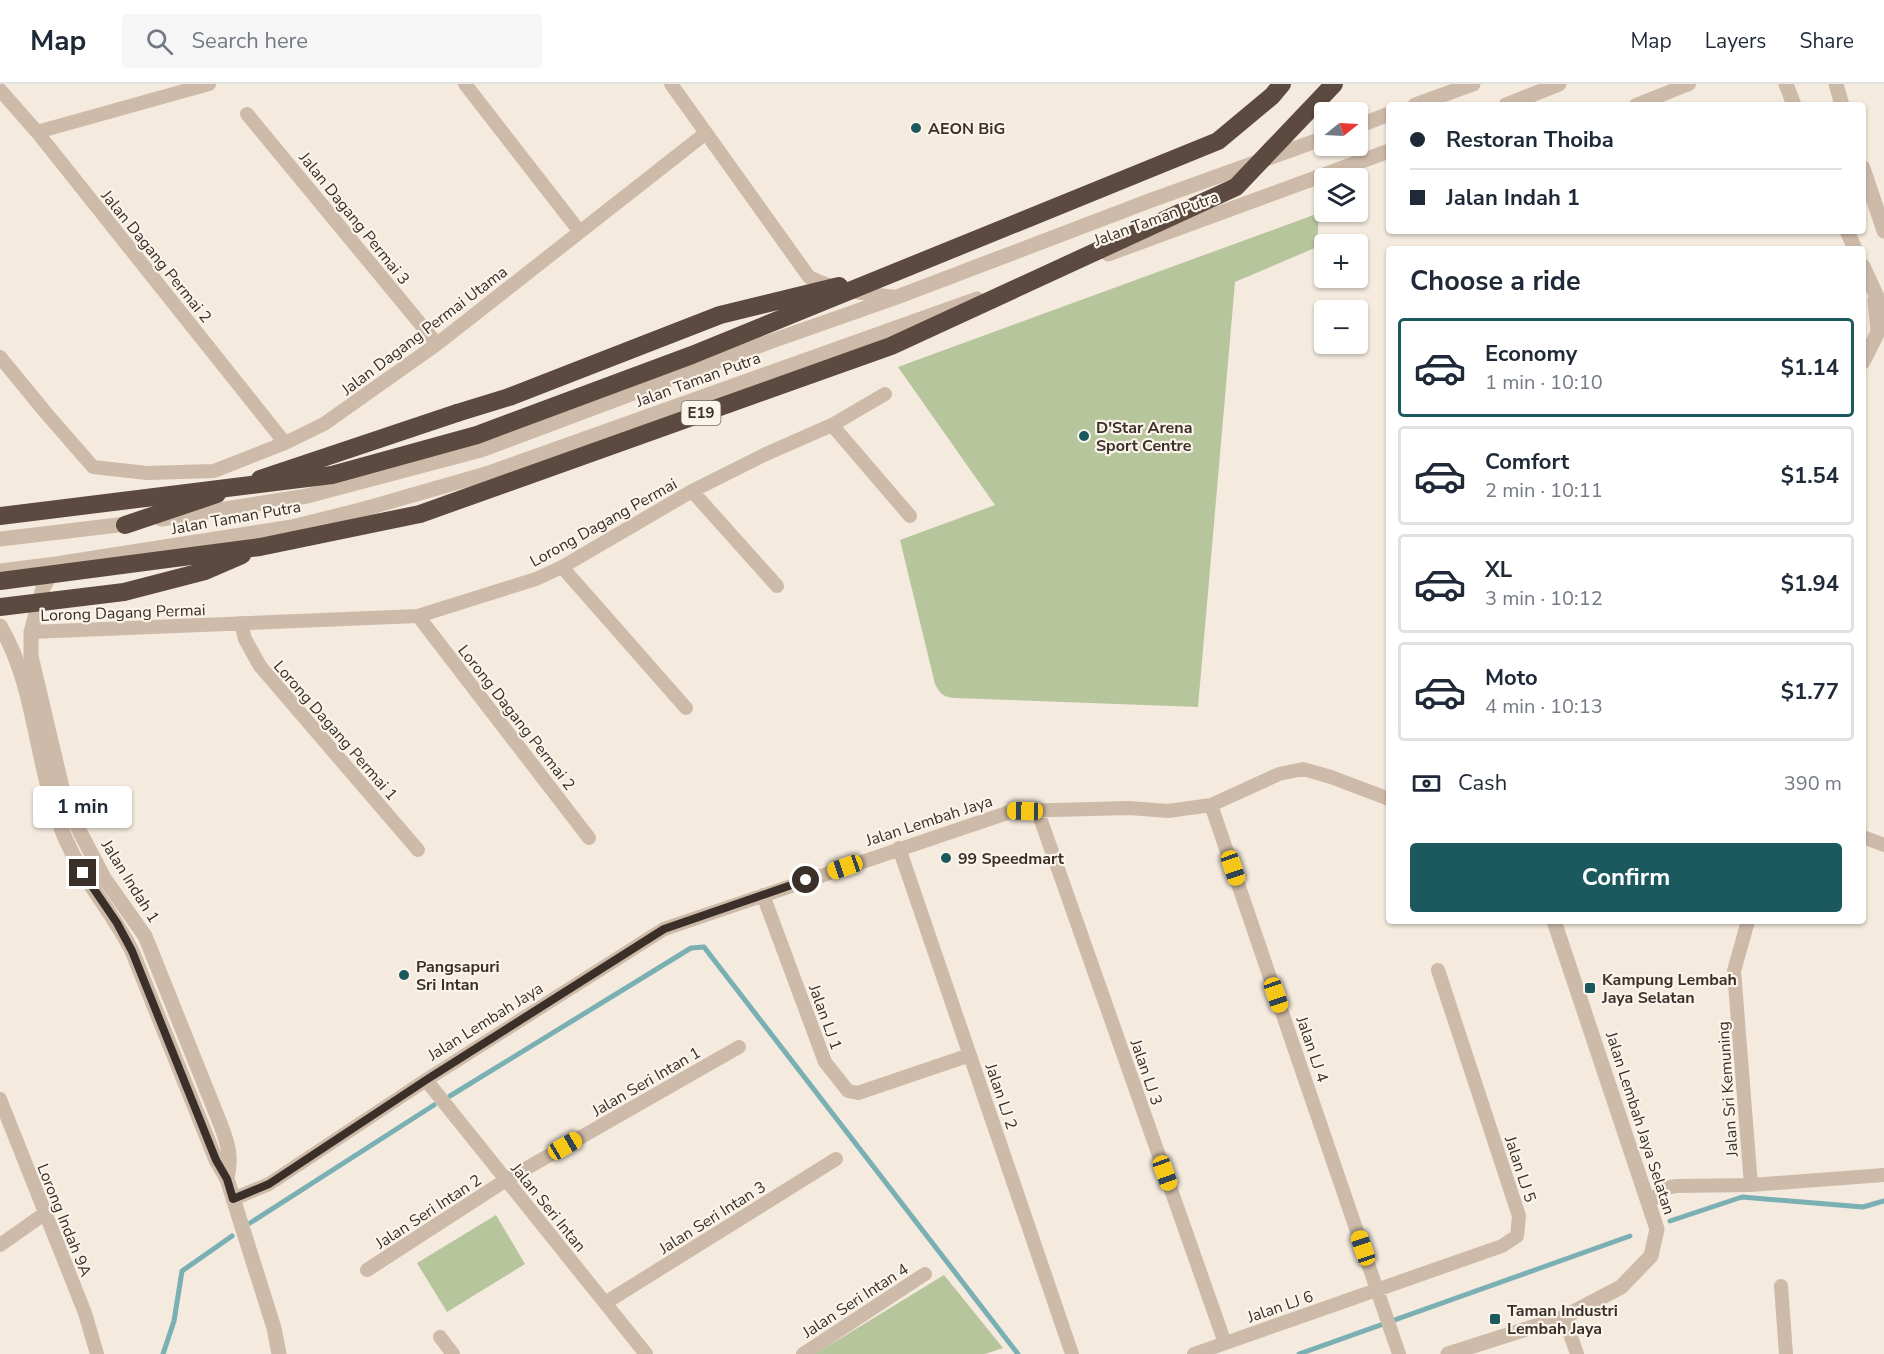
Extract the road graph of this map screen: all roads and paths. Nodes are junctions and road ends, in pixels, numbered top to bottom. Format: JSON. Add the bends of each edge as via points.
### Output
{"nodes":[{"id":1,"x":208,"y":84,"type":"edge"},
{"id":2,"x":465,"y":84,"type":"edge"},
{"id":3,"x":671,"y":84,"type":"edge"},
{"id":4,"x":1282,"y":84,"type":"edge"},
{"id":5,"x":1334,"y":84,"type":"edge"},
{"id":6,"x":1473,"y":84,"type":"edge"},
{"id":7,"x":1559,"y":84,"type":"edge"},
{"id":8,"x":1689,"y":84,"type":"edge"},
{"id":9,"x":1786,"y":84,"type":"edge"},
{"id":10,"x":1836,"y":84,"type":"edge"},
{"id":11,"x":0,"y":90,"type":"edge"},
{"id":12,"x":1423,"y":102,"type":"edge"},
{"id":13,"x":1514,"y":102,"type":"edge"},
{"id":14,"x":1644,"y":102,"type":"edge"},
{"id":15,"x":1793,"y":102,"type":"edge"},
{"id":16,"x":1841,"y":102,"type":"edge"},
{"id":17,"x":248,"y":114,"type":"dead end"},
{"id":18,"x":1386,"y":115,"type":"edge"},
{"id":19,"x":1368,"y":122,"type":"edge"},
{"id":20,"x":37,"y":132,"type":"junction"},
{"id":21,"x":706,"y":133,"type":"junction"},
{"id":22,"x":1314,"y":142,"type":"edge"},
{"id":23,"x":1386,"y":152,"type":"edge"},
{"id":24,"x":1866,"y":177,"type":"edge"},
{"id":25,"x":1884,"y":231,"type":"edge"},
{"id":26,"x":580,"y":232,"type":"junction"},
{"id":27,"x":902,"y":271,"type":"junction"},
{"id":28,"x":1866,"y":273,"type":"edge"},
{"id":29,"x":809,"y":277,"type":"junction"},
{"id":30,"x":1874,"y":291,"type":"junction"},
{"id":31,"x":897,"y":297,"type":"junction"},
{"id":32,"x":1884,"y":312,"type":"edge"},
{"id":33,"x":1881,"y":334,"type":"edge"},
{"id":34,"x":769,"y":342,"type":"junction"},
{"id":35,"x":436,"y":344,"type":"junction"},
{"id":36,"x":0,"y":357,"type":"edge"},
{"id":37,"x":1866,"y":357,"type":"edge"},
{"id":38,"x":885,"y":394,"type":"dead end"},
{"id":39,"x":832,"y":425,"type":"junction"},
{"id":40,"x":285,"y":444,"type":"junction"},
{"id":41,"x":692,"y":491,"type":"junction"},
{"id":42,"x":0,"y":516,"type":"edge"},
{"id":43,"x":910,"y":516,"type":"dead end"},
{"id":44,"x":125,"y":525,"type":"junction"},
{"id":45,"x":0,"y":539,"type":"edge"},
{"id":46,"x":260,"y":547,"type":"junction"},
{"id":47,"x":56,"y":564,"type":"junction"},
{"id":48,"x":562,"y":567,"type":"junction"},
{"id":49,"x":0,"y":571,"type":"edge"},
{"id":50,"x":0,"y":581,"type":"edge"},
{"id":51,"x":777,"y":586,"type":"dead end"},
{"id":52,"x":0,"y":608,"type":"edge"},
{"id":53,"x":418,"y":616,"type":"junction"},
{"id":54,"x":241,"y":623,"type":"junction"},
{"id":55,"x":0,"y":626,"type":"edge"},
{"id":56,"x":31,"y":632,"type":"junction"},
{"id":57,"x":686,"y":708,"type":"dead end"},
{"id":58,"x":1386,"y":798,"type":"edge"},
{"id":59,"x":1211,"y":805,"type":"junction"},
{"id":60,"x":1038,"y":812,"type":"junction"},
{"id":61,"x":589,"y":838,"type":"dead end"},
{"id":62,"x":1866,"y":838,"type":"edge"},
{"id":63,"x":1884,"y":845,"type":"edge"},
{"id":64,"x":899,"y":848,"type":"junction"},
{"id":65,"x":418,"y":850,"type":"dead end"},
{"id":66,"x":763,"y":895,"type":"junction"},
{"id":67,"x":1555,"y":924,"type":"edge"},
{"id":68,"x":1747,"y":924,"type":"edge"},
{"id":69,"x":1438,"y":970,"type":"dead end"},
{"id":70,"x":739,"y":1047,"type":"dead end"},
{"id":71,"x":970,"y":1055,"type":"junction"},
{"id":72,"x":426,"y":1080,"type":"junction"},
{"id":73,"x":0,"y":1099,"type":"edge"},
{"id":74,"x":836,"y":1159,"type":"dead end"},
{"id":75,"x":1884,"y":1175,"type":"edge"},
{"id":76,"x":227,"y":1179,"type":"junction"},
{"id":77,"x":506,"y":1180,"type":"junction"},
{"id":78,"x":1751,"y":1185,"type":"junction"},
{"id":79,"x":233,"y":1199,"type":"junction"},
{"id":80,"x":1649,"y":1203,"type":"junction"},
{"id":81,"x":44,"y":1214,"type":"junction"},
{"id":82,"x":0,"y":1245,"type":"edge"},
{"id":83,"x":367,"y":1270,"type":"dead end"},
{"id":84,"x":926,"y":1274,"type":"dead end"},
{"id":85,"x":1781,"y":1286,"type":"dead end"},
{"id":86,"x":1378,"y":1290,"type":"junction"},
{"id":87,"x":605,"y":1303,"type":"junction"},
{"id":88,"x":1564,"y":1317,"type":"junction"},
{"id":89,"x":440,"y":1337,"type":"dead end"},
{"id":90,"x":1225,"y":1343,"type":"junction"},
{"id":91,"x":1398,"y":1349,"type":"edge"},
{"id":92,"x":97,"y":1354,"type":"edge"},
{"id":93,"x":279,"y":1354,"type":"edge"},
{"id":94,"x":453,"y":1354,"type":"edge"},
{"id":95,"x":646,"y":1354,"type":"edge"},
{"id":96,"x":802,"y":1354,"type":"edge"},
{"id":97,"x":1072,"y":1354,"type":"edge"},
{"id":98,"x":1194,"y":1354,"type":"edge"},
{"id":99,"x":1448,"y":1354,"type":"edge"},
{"id":100,"x":1576,"y":1354,"type":"edge"},
{"id":101,"x":1786,"y":1354,"type":"edge"}],
"edges":[{"from":1,"to":20,"type":"street"},
{"from":2,"to":26,"type":"street"},
{"from":3,"to":21,"type":"street"},
{"from":4,"to":27,"type":"highway","bridge":true,"via":[[1218,141]]},
{"from":5,"to":46,"type":"highway","number":"E19","bridge":true,"via":[[1236,187],[891,346],[420,514]]},
{"from":6,"to":12,"type":"street"},
{"from":7,"to":13,"type":"street"},
{"from":8,"to":14,"type":"street"},
{"from":9,"to":15,"type":"street"},
{"from":10,"to":16,"type":"street"},
{"from":11,"to":20,"type":"street","name":"Jalan Dagang Permai 2"},
{"from":17,"to":35,"type":"street","name":"Jalan Dagang Permai 3"},
{"from":18,"to":19,"type":"street"},
{"from":20,"to":40,"type":"street","name":"Jalan Dagang Permai 2"},
{"from":21,"to":26,"type":"street","name":"Jalan Dagang Permai Utama"},
{"from":21,"to":29,"type":"street"},
{"from":22,"to":31,"type":"street","name":"Jalan Taman Putra"},
{"from":23,"to":47,"type":"street","name":"Jalan Taman Putra","via":[[486,474],[292,527]]},
{"from":24,"to":25,"type":"street"},
{"from":26,"to":35,"type":"street","name":"Jalan Dagang Permai Utama"},
{"from":27,"to":42,"type":"highway","bridge":true,"via":[[488,431],[332,475]]},
{"from":27,"to":44,"type":"highway","bridge":true,"via":[[720,315],[509,397]]},
{"from":28,"to":30,"type":"street"},
{"from":29,"to":31,"type":"street","via":[[848,292]]},
{"from":29,"to":34,"type":"street","via":[[807,298],[799,318]]},
{"from":30,"to":32,"type":"street"},
{"from":30,"to":33,"type":"street"},
{"from":31,"to":34,"type":"street","name":"Jalan Taman Putra"},
{"from":33,"to":37,"type":"street"},
{"from":34,"to":44,"type":"street","name":"Jalan Taman Putra","via":[[482,450],[307,496]]},
{"from":35,"to":40,"type":"street","name":"Jalan Dagang Permai Utama","via":[[324,424]]},
{"from":36,"to":40,"type":"street","name":"Jalan Dagang Permai Utama","via":[[93,467],[147,473],[214,471]]},
{"from":38,"to":39,"type":"street","name":"Lorong Dagang Permai"},
{"from":39,"to":41,"type":"street","name":"Lorong Dagang Permai"},
{"from":39,"to":43,"type":"street"},
{"from":41,"to":48,"type":"street","name":"Lorong Dagang Permai"},
{"from":41,"to":51,"type":"street"},
{"from":44,"to":45,"type":"street","name":"Jalan Taman Putra"},
{"from":46,"to":50,"type":"highway","number":"E19","bridge":true},
{"from":46,"to":52,"type":"highway","bridge":true,"via":[[205,571],[124,592]]},
{"from":47,"to":49,"type":"street","name":"Jalan Taman Putra"},
{"from":47,"to":56,"type":"street","name":"Jalan Indah 1","via":[[43,588]]},
{"from":48,"to":53,"type":"street","name":"Lorong Dagang Permai"},
{"from":48,"to":57,"type":"street"},
{"from":53,"to":54,"type":"street","name":"Lorong Dagang Permai"},
{"from":53,"to":61,"type":"street","name":"Lorong Dagang Permai 2"},
{"from":54,"to":56,"type":"street","name":"Lorong Dagang Permai"},
{"from":54,"to":65,"type":"street","name":"Lorong Dagang Permai 1","via":[[260,666]]},
{"from":55,"to":76,"type":"street","name":"Jalan Indah 1","via":[[19,669],[52,802],[67,840],[132,951]]},
{"from":56,"to":76,"type":"street","name":"Jalan Indah 1","via":[[31,656],[64,796],[105,878],[145,936],[229,1149]]},
{"from":58,"to":59,"type":"street","name":"Jalan Lembah Jaya","via":[[1303,769],[1279,774]]},
{"from":59,"to":60,"type":"street","name":"Jalan Lembah Jaya","via":[[1168,811],[1129,808]]},
{"from":59,"to":86,"type":"street","name":"Jalan LJ 4"},
{"from":60,"to":64,"type":"street","name":"Jalan Lembah Jaya","via":[[1013,811]]},
{"from":60,"to":90,"type":"street","name":"Jalan LJ 3"},
{"from":62,"to":63,"type":"street"},
{"from":64,"to":66,"type":"street","name":"Jalan Lembah Jaya"},
{"from":64,"to":71,"type":"street","name":"Jalan LJ 2"},
{"from":66,"to":71,"type":"street","name":"Jalan LJ 1","via":[[825,1062],[848,1091],[858,1093]]},
{"from":66,"to":72,"type":"street","name":"Jalan Lembah Jaya","via":[[664,929]]},
{"from":67,"to":80,"type":"street","name":"Jalan Lembah Jaya Selatan"},
{"from":68,"to":78,"type":"street","name":"Jalan Sri Kemuning","via":[[1734,971]]},
{"from":69,"to":86,"type":"street","name":"Jalan LJ 5","via":[[1519,1216],[1517,1236],[1502,1246]]},
{"from":70,"to":77,"type":"street","name":"Jalan Seri Intan 1"},
{"from":71,"to":97,"type":"street","name":"Jalan LJ 2"},
{"from":72,"to":77,"type":"street","name":"Jalan Seri Intan"},
{"from":72,"to":79,"type":"street","name":"Jalan Lembah Jaya","via":[[269,1184]]},
{"from":73,"to":81,"type":"street","name":"Lorong Indah 9A"},
{"from":74,"to":87,"type":"street","name":"Jalan Seri Intan 3"},
{"from":75,"to":78,"type":"street"},
{"from":76,"to":79,"type":"street","name":"Jalan Indah 1"},
{"from":77,"to":83,"type":"street","name":"Jalan Seri Intan 2"},
{"from":77,"to":87,"type":"street","name":"Jalan Seri Intan"},
{"from":78,"to":80,"type":"street","via":[[1665,1188]]},
{"from":79,"to":93,"type":"street","name":"Jalan Indah 1"},
{"from":80,"to":88,"type":"street","name":"Jalan Lembah Jaya Selatan","via":[[1657,1229],[1651,1256],[1621,1287]]},
{"from":81,"to":82,"type":"street"},
{"from":81,"to":92,"type":"street","name":"Lorong Indah 9A","via":[[85,1313]]},
{"from":84,"to":96,"type":"street","name":"Jalan Seri Intan 4"},
{"from":85,"to":101,"type":"street"},
{"from":86,"to":90,"type":"street","name":"Jalan LJ 6"},
{"from":86,"to":91,"type":"street","name":"Jalan LJ 4"},
{"from":87,"to":95,"type":"street","name":"Jalan Seri Intan"},
{"from":88,"to":99,"type":"street","name":"Jalan Lembah Jaya Selatan"},
{"from":88,"to":100,"type":"street"},
{"from":89,"to":94,"type":"street"},
{"from":90,"to":98,"type":"street","name":"Jalan LJ 6"}]}
